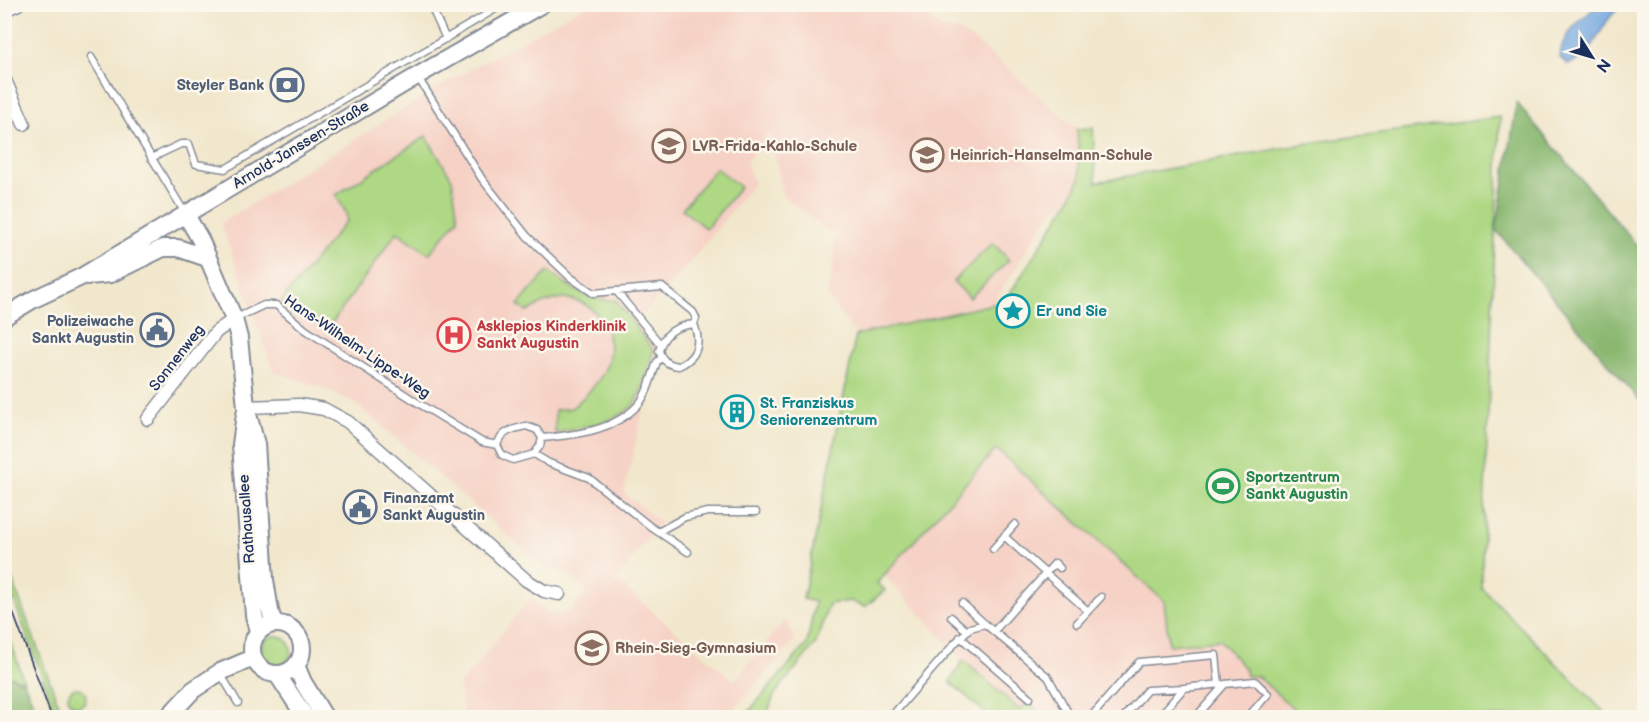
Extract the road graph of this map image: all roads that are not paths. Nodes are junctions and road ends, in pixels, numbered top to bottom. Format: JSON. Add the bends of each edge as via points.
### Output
{"nodes":[{"id":1,"x":18,"y":4,"type":"edge"},
{"id":2,"x":430,"y":4,"type":"edge"},
{"id":3,"x":504,"y":4,"type":"edge"},
{"id":4,"x":542,"y":4,"type":"edge"},
{"id":5,"x":4,"y":10,"type":"edge"},
{"id":6,"x":446,"y":39,"type":"junction"},
{"id":7,"x":91,"y":57,"type":"dead end"},
{"id":8,"x":417,"y":76,"type":"junction"},
{"id":9,"x":4,"y":78,"type":"edge"},
{"id":10,"x":24,"y":124,"type":"dead end"},
{"id":11,"x":151,"y":159,"type":"junction"},
{"id":12,"x":186,"y":215,"type":"junction"},
{"id":13,"x":207,"y":258,"type":"junction"},
{"id":14,"x":81,"y":277,"type":"junction"},
{"id":15,"x":617,"y":292,"type":"junction"},
{"id":16,"x":4,"y":317,"type":"edge"},
{"id":17,"x":234,"y":320,"type":"junction"},
{"id":18,"x":694,"y":324,"type":"junction"},
{"id":19,"x":661,"y":345,"type":"junction"},
{"id":20,"x":662,"y":358,"type":"junction"},
{"id":21,"x":246,"y":407,"type":"junction"},
{"id":22,"x":148,"y":419,"type":"dead end"},
{"id":23,"x":542,"y":438,"type":"junction"},
{"id":24,"x":497,"y":445,"type":"junction"},
{"id":25,"x":534,"y":454,"type":"junction"},
{"id":26,"x":756,"y":512,"type":"dead end"},
{"id":27,"x":1015,"y":524,"type":"dead end"},
{"id":28,"x":658,"y":532,"type":"junction"},
{"id":29,"x":1004,"y":536,"type":"junction"},
{"id":30,"x":993,"y":549,"type":"dead end"},
{"id":31,"x":688,"y":552,"type":"dead end"},
{"id":32,"x":1049,"y":558,"type":"dead end"},
{"id":33,"x":1046,"y":573,"type":"junction"},
{"id":34,"x":560,"y":594,"type":"dead end"},
{"id":35,"x":1101,"y":597,"type":"dead end"},
{"id":36,"x":962,"y":603,"type":"dead end"},
{"id":37,"x":1088,"y":610,"type":"junction"},
{"id":38,"x":951,"y":617,"type":"dead end"},
{"id":39,"x":1077,"y":623,"type":"dead end"},
{"id":40,"x":274,"y":624,"type":"junction"},
{"id":41,"x":986,"y":624,"type":"junction"},
{"id":42,"x":995,"y":630,"type":"junction"},
{"id":43,"x":967,"y":631,"type":"junction"},
{"id":44,"x":258,"y":632,"type":"junction"},
{"id":45,"x":960,"y":637,"type":"junction"},
{"id":46,"x":253,"y":658,"type":"junction"},
{"id":47,"x":296,"y":665,"type":"junction"},
{"id":48,"x":220,"y":672,"type":"junction"},
{"id":49,"x":277,"y":674,"type":"junction"},
{"id":50,"x":1222,"y":684,"type":"junction"},
{"id":51,"x":1184,"y":688,"type":"junction"},
{"id":52,"x":1029,"y":698,"type":"dead end"},
{"id":53,"x":238,"y":703,"type":"dead end"},
{"id":54,"x":167,"y":717,"type":"edge"},
{"id":55,"x":306,"y":717,"type":"edge"},
{"id":56,"x":325,"y":717,"type":"edge"},
{"id":57,"x":890,"y":717,"type":"edge"},
{"id":58,"x":1071,"y":717,"type":"edge"},
{"id":59,"x":1090,"y":717,"type":"edge"},
{"id":60,"x":1123,"y":717,"type":"edge"},
{"id":61,"x":1158,"y":717,"type":"edge"},
{"id":62,"x":1195,"y":717,"type":"edge"},
{"id":63,"x":1247,"y":717,"type":"edge"}],
"edges":[{"from":1,"to":5,"type":"street"},
{"from":2,"to":6,"type":"lane"},
{"from":3,"to":6,"type":"lane"},
{"from":4,"to":8,"type":"street","name":"Arnold-Janssen-Straße"},
{"from":6,"to":11,"type":"lane","via":[[225,169],[196,164],[189,144]]},
{"from":7,"to":11,"type":"lane"},
{"from":8,"to":12,"type":"street","name":"Arnold-Janssen-Straße"},
{"from":8,"to":15,"type":"lane","via":[[482,179],[527,236],[593,293]]},
{"from":9,"to":10,"type":"street"},
{"from":11,"to":12,"type":"lane"},
{"from":12,"to":13,"type":"street","name":"Rathausallee"},
{"from":12,"to":14,"type":"street","name":"Arnold-Janssen-Straße"},
{"from":13,"to":14,"type":"street","name":"Arnold-Janssen-Straße","via":[[178,248],[163,248],[110,274]]},
{"from":13,"to":17,"type":"street","name":"Rathausallee"},
{"from":14,"to":16,"type":"street","name":"Arnold-Janssen-Straße"},
{"from":15,"to":18,"type":"lane","via":[[662,287],[693,312]]},
{"from":15,"to":19,"type":"lane"},
{"from":17,"to":21,"type":"street","name":"Rathausallee"},
{"from":17,"to":22,"type":"street","name":"Sonnenweg","via":[[216,332]]},
{"from":17,"to":24,"type":"lane","name":"Hans-Wilhelm-Lippe-Weg","via":[[264,305],[276,305],[306,330],[418,403],[482,442]]},
{"from":18,"to":19,"type":"lane","via":[[669,332]]},
{"from":18,"to":20,"type":"lane","via":[[699,342],[692,357],[680,366]]},
{"from":19,"to":20,"type":"lane"},
{"from":20,"to":23,"type":"lane","via":[[639,404],[618,421],[601,428]]},
{"from":21,"to":34,"type":"street","via":[[299,405],[324,409],[348,422],[526,580],[544,591]]},
{"from":21,"to":40,"type":"street","name":"Rathausallee","via":[[256,444],[265,580]]},
{"from":21,"to":44,"type":"street","name":"Rathausallee","via":[[241,445]]},
{"from":23,"to":24,"type":"lane","via":[[537,430],[526,426],[507,431]]},
{"from":23,"to":25,"type":"lane"},
{"from":24,"to":25,"type":"lane","name":"Hans-Wilhelm-Lippe-Weg","via":[[502,455],[513,460]]},
{"from":25,"to":28,"type":"lane","via":[[589,478]]},
{"from":26,"to":28,"type":"lane","via":[[708,512],[685,517]]},
{"from":27,"to":29,"type":"lane"},
{"from":28,"to":31,"type":"lane"},
{"from":29,"to":30,"type":"lane"},
{"from":29,"to":33,"type":"lane"},
{"from":32,"to":33,"type":"lane","via":[[1058,565]]},
{"from":33,"to":37,"type":"lane"},
{"from":33,"to":42,"type":"lane"},
{"from":35,"to":37,"type":"lane"},
{"from":36,"to":41,"type":"lane"},
{"from":37,"to":39,"type":"lane"},
{"from":38,"to":43,"type":"lane"},
{"from":40,"to":44,"type":"street"},
{"from":40,"to":47,"type":"street","via":[[289,627],[299,638],[302,652]]},
{"from":41,"to":42,"type":"lane"},
{"from":41,"to":43,"type":"lane"},
{"from":42,"to":58,"type":"lane","via":[[1048,678]]},
{"from":43,"to":45,"type":"lane"},
{"from":44,"to":46,"type":"street","via":[[252,645]]},
{"from":45,"to":52,"type":"lane"},
{"from":45,"to":57,"type":"lane"},
{"from":46,"to":48,"type":"street"},
{"from":46,"to":49,"type":"street","via":[[262,670]]},
{"from":47,"to":49,"type":"street"},
{"from":47,"to":56,"type":"street"},
{"from":48,"to":53,"type":"lane"},
{"from":48,"to":54,"type":"street","via":[[193,690]]},
{"from":49,"to":55,"type":"street"},
{"from":50,"to":51,"type":"lane"},
{"from":50,"to":59,"type":"lane","via":[[1216,655],[1139,662]]},
{"from":50,"to":62,"type":"lane"},
{"from":50,"to":63,"type":"lane","via":[[1255,681],[1268,694]]},
{"from":51,"to":60,"type":"lane","via":[[1147,690]]},
{"from":51,"to":61,"type":"lane"}]}
